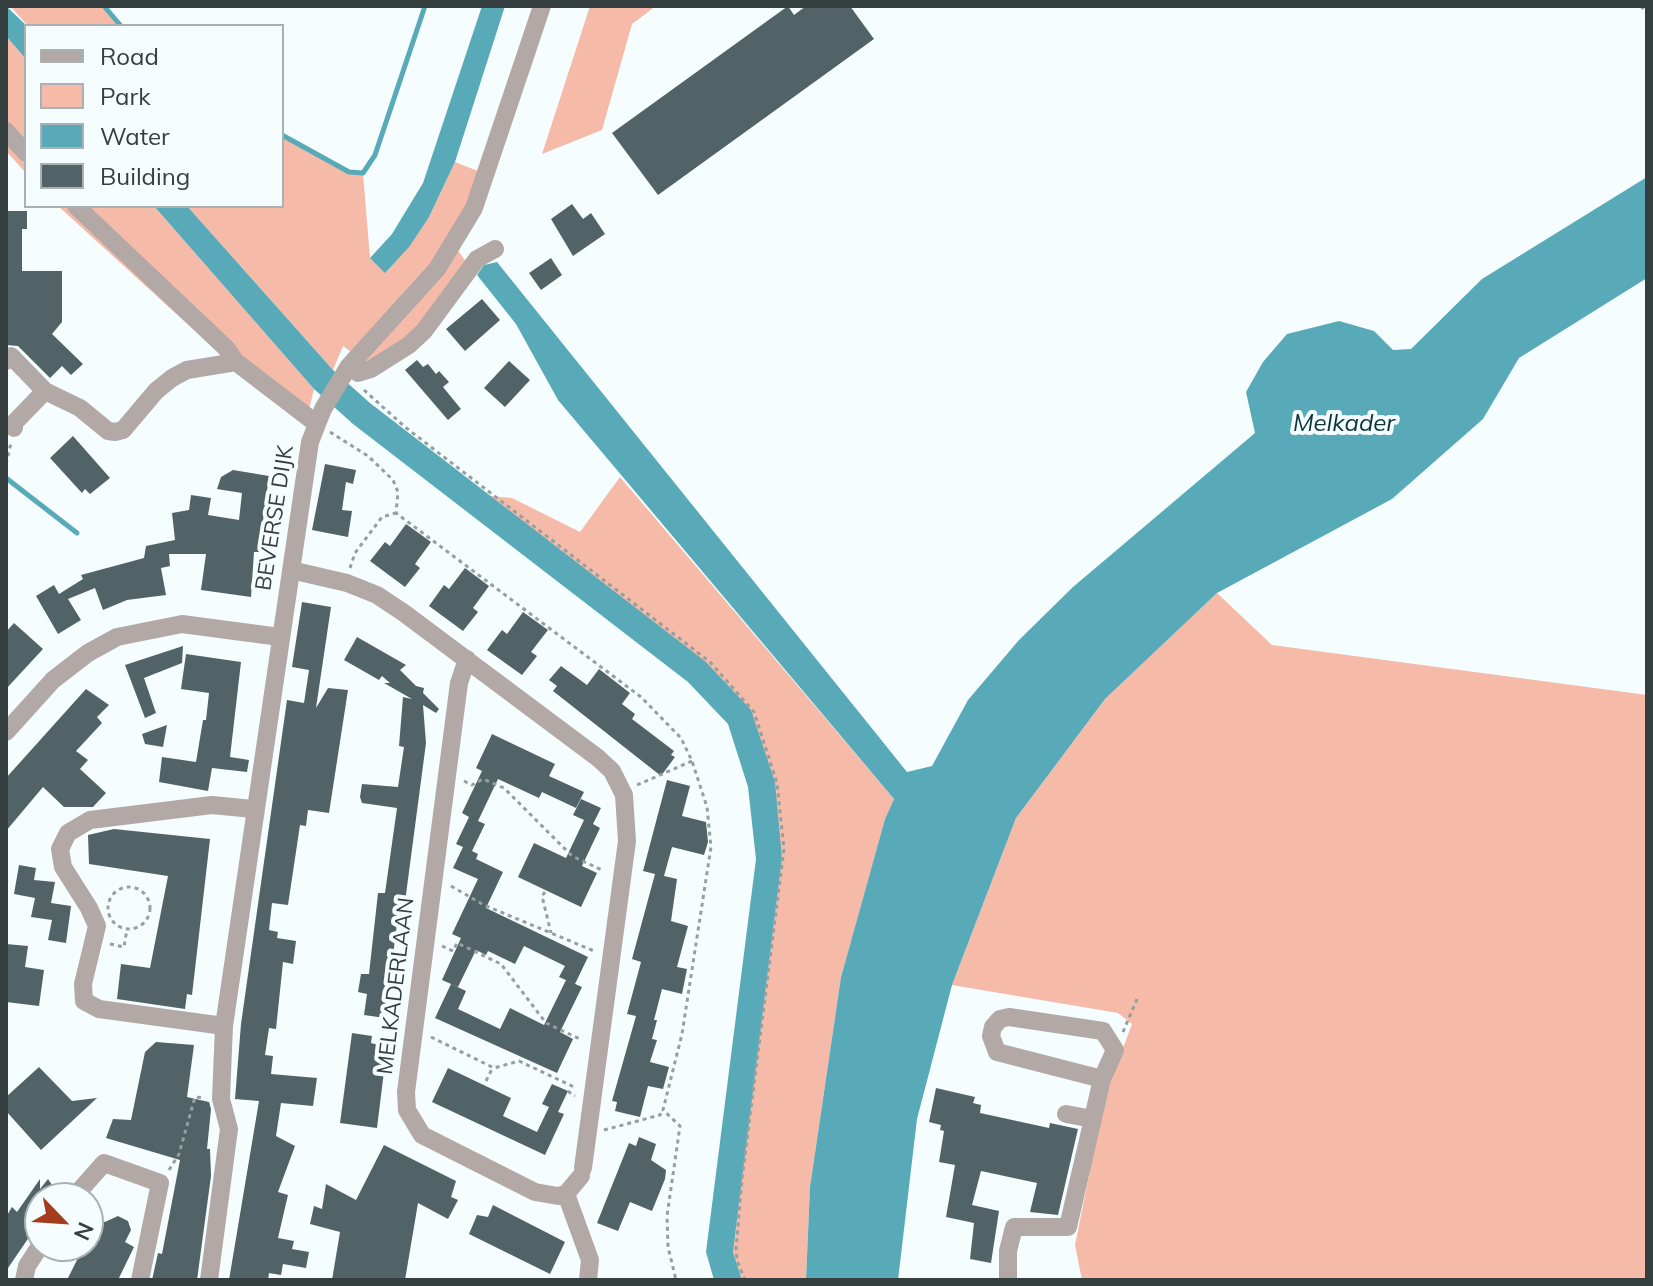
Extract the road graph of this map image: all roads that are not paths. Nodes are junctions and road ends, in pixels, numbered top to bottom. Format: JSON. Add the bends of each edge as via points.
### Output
{"nodes":[{"id":1,"x":542,"y":6,"type":"edge"},
{"id":2,"x":6,"y":131,"type":"edge"},
{"id":3,"x":24,"y":151,"type":"edge"},
{"id":4,"x":78,"y":208,"type":"edge"},
{"id":5,"x":495,"y":249,"type":"dead end"},
{"id":6,"x":6,"y":361,"type":"edge"},
{"id":7,"x":236,"y":362,"type":"junction"},
{"id":8,"x":348,"y":368,"type":"junction"},
{"id":9,"x":45,"y":391,"type":"junction"},
{"id":10,"x":318,"y":421,"type":"junction"},
{"id":11,"x":14,"y":428,"type":"dead end"},
{"id":12,"x":291,"y":570,"type":"junction"},
{"id":13,"x":280,"y":637,"type":"junction"},
{"id":14,"x":467,"y":659,"type":"junction"},
{"id":15,"x":6,"y":732,"type":"edge"},
{"id":16,"x":253,"y":809,"type":"junction"},
{"id":17,"x":224,"y":1026,"type":"junction"},
{"id":18,"x":1102,"y":1079,"type":"junction"},
{"id":19,"x":1066,"y":1114,"type":"dead end"},
{"id":20,"x":1093,"y":1119,"type":"junction"},
{"id":21,"x":87,"y":1182,"type":"edge"},
{"id":22,"x":566,"y":1194,"type":"junction"},
{"id":23,"x":140,"y":1280,"type":"edge"},
{"id":24,"x":209,"y":1280,"type":"edge"},
{"id":25,"x":588,"y":1280,"type":"edge"},
{"id":26,"x":1008,"y":1280,"type":"edge"}],
"edges":[{"from":1,"to":8,"type":"street","name":"BEVERSE DIJK","via":[[474,208],[437,269]]},
{"from":2,"to":3,"type":"street"},
{"from":4,"to":7,"type":"street"},
{"from":5,"to":8,"type":"street","via":[[477,259],[409,345],[371,369],[358,373]]},
{"from":6,"to":9,"type":"street","via":[[11,356]]},
{"from":7,"to":9,"type":"street","via":[[187,370],[172,378],[123,430],[115,432]]},
{"from":7,"to":10,"type":"street"},
{"from":8,"to":10,"type":"street","name":"BEVERSE DIJK"},
{"from":9,"to":11,"type":"street"},
{"from":10,"to":12,"type":"street","name":"BEVERSE DIJK","via":[[304,474]]},
{"from":12,"to":13,"type":"street","name":"BEVERSE DIJK"},
{"from":12,"to":14,"type":"street","via":[[347,583],[386,601]]},
{"from":13,"to":15,"type":"street","via":[[182,624],[117,637],[53,680]]},
{"from":13,"to":16,"type":"street","name":"BEVERSE DIJK"},
{"from":14,"to":22,"type":"street","via":[[612,771],[628,818],[582,1172]]},
{"from":14,"to":22,"type":"street","name":"MELKADERLAAN","via":[[459,683],[407,1110],[422,1135],[440,1146],[547,1197]]},
{"from":16,"to":17,"type":"street","name":"BEVERSE DIJK"},
{"from":16,"to":17,"type":"street","via":[[212,805],[78,823],[68,833],[60,860],[95,918],[81,995],[90,1005]]},
{"from":17,"to":24,"type":"street","name":"BEVERSE DIJK","via":[[221,1099],[229,1129]]},
{"from":18,"to":18,"type":"street","via":[[1115,1050],[1103,1031],[1009,1017],[993,1027],[997,1052]]},
{"from":18,"to":20,"type":"street"},
{"from":19,"to":20,"type":"street"},
{"from":20,"to":26,"type":"street","via":[[1068,1227],[1014,1227]]},
{"from":21,"to":23,"type":"street","via":[[104,1163],[160,1183]]},
{"from":22,"to":25,"type":"street","via":[[590,1260]]}]}
